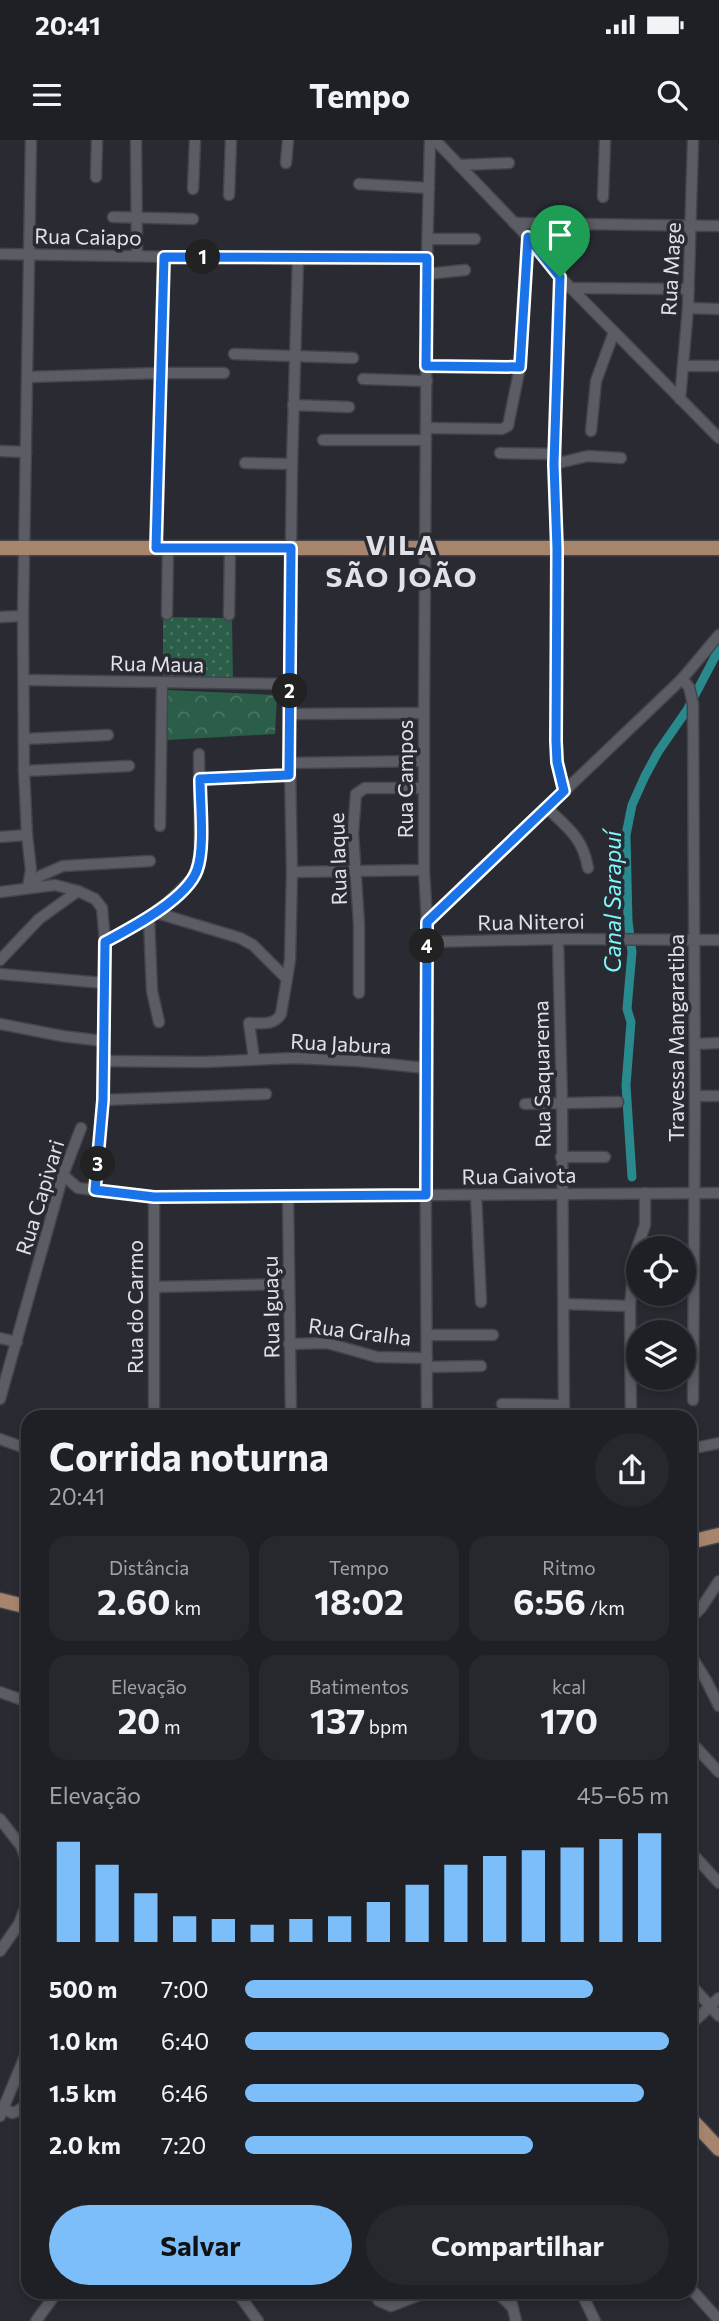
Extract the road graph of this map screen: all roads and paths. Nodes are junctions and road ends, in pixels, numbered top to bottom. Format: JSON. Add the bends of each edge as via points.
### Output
{"nodes":[{"id":1,"x":31,"y":140,"type":"edge"},
{"id":2,"x":97,"y":140,"type":"edge"},
{"id":3,"x":136,"y":140,"type":"edge"},
{"id":4,"x":195,"y":140,"type":"edge"},
{"id":5,"x":231,"y":140,"type":"edge"},
{"id":6,"x":288,"y":140,"type":"edge"},
{"id":7,"x":432,"y":140,"type":"edge"},
{"id":8,"x":605,"y":140,"type":"edge"},
{"id":9,"x":693,"y":140,"type":"edge"},
{"id":10,"x":286,"y":163,"type":"dead end"},
{"id":11,"x":509,"y":163,"type":"dead end"},
{"id":12,"x":459,"y":165,"type":"junction"},
{"id":13,"x":96,"y":177,"type":"dead end"},
{"id":14,"x":359,"y":184,"type":"dead end"},
{"id":15,"x":429,"y":188,"type":"junction"},
{"id":16,"x":193,"y":189,"type":"dead end"},
{"id":17,"x":229,"y":195,"type":"dead end"},
{"id":18,"x":603,"y":197,"type":"dead end"},
{"id":19,"x":113,"y":217,"type":"dead end"},
{"id":20,"x":137,"y":219,"type":"junction"},
{"id":21,"x":193,"y":219,"type":"dead end"},
{"id":22,"x":514,"y":223,"type":"junction"},
{"id":23,"x":692,"y":225,"type":"junction"},
{"id":24,"x":719,"y":226,"type":"edge"},
{"id":25,"x":528,"y":237,"type":"junction"},
{"id":26,"x":428,"y":239,"type":"junction"},
{"id":27,"x":475,"y":239,"type":"dead end"},
{"id":28,"x":0,"y":254,"type":"edge"},
{"id":29,"x":29,"y":255,"type":"junction"},
{"id":30,"x":137,"y":256,"type":"junction"},
{"id":31,"x":164,"y":257,"type":"junction"},
{"id":32,"x":427,"y":258,"type":"junction"},
{"id":33,"x":298,"y":259,"type":"junction"},
{"id":34,"x":465,"y":270,"type":"dead end"},
{"id":35,"x":427,"y":274,"type":"junction"},
{"id":36,"x":560,"y":277,"type":"junction"},
{"id":37,"x":571,"y":288,"type":"junction"},
{"id":38,"x":689,"y":289,"type":"junction"},
{"id":39,"x":688,"y":308,"type":"junction"},
{"id":40,"x":719,"y":309,"type":"edge"},
{"id":41,"x":614,"y":332,"type":"junction"},
{"id":42,"x":234,"y":354,"type":"dead end"},
{"id":43,"x":295,"y":356,"type":"junction"},
{"id":44,"x":353,"y":358,"type":"dead end"},
{"id":45,"x":426,"y":366,"type":"junction"},
{"id":46,"x":683,"y":366,"type":"junction"},
{"id":47,"x":719,"y":366,"type":"edge"},
{"id":48,"x":520,"y":367,"type":"junction"},
{"id":49,"x":159,"y":373,"type":"junction"},
{"id":50,"x":224,"y":373,"type":"dead end"},
{"id":51,"x":27,"y":377,"type":"junction"},
{"id":52,"x":363,"y":379,"type":"dead end"},
{"id":53,"x":427,"y":381,"type":"junction"},
{"id":54,"x":680,"y":399,"type":"junction"},
{"id":55,"x":293,"y":405,"type":"junction"},
{"id":56,"x":349,"y":407,"type":"dead end"},
{"id":57,"x":426,"y":428,"type":"junction"},
{"id":58,"x":591,"y":431,"type":"dead end"},
{"id":59,"x":719,"y":438,"type":"edge"},
{"id":60,"x":323,"y":440,"type":"dead end"},
{"id":61,"x":426,"y":440,"type":"junction"},
{"id":62,"x":0,"y":452,"type":"edge"},
{"id":63,"x":26,"y":452,"type":"junction"},
{"id":64,"x":500,"y":453,"type":"dead end"},
{"id":65,"x":621,"y":458,"type":"dead end"},
{"id":66,"x":554,"y":459,"type":"junction"},
{"id":67,"x":245,"y":463,"type":"dead end"},
{"id":68,"x":292,"y":464,"type":"junction"},
{"id":69,"x":25,"y":547,"type":"junction"},
{"id":70,"x":0,"y":548,"type":"edge"},
{"id":71,"x":162,"y":548,"type":"junction"},
{"id":72,"x":230,"y":548,"type":"junction"},
{"id":73,"x":291,"y":548,"type":"junction"},
{"id":74,"x":424,"y":548,"type":"junction"},
{"id":75,"x":719,"y":548,"type":"edge"},
{"id":76,"x":557,"y":549,"type":"junction"},
{"id":77,"x":167,"y":614,"type":"dead end"},
{"id":78,"x":229,"y":615,"type":"dead end"},
{"id":79,"x":23,"y":616,"type":"junction"},
{"id":80,"x":0,"y":617,"type":"edge"},
{"id":81,"x":719,"y":635,"type":"edge"},
{"id":82,"x":682,"y":679,"type":"junction"},
{"id":83,"x":24,"y":680,"type":"junction"},
{"id":84,"x":162,"y":683,"type":"junction"},
{"id":85,"x":290,"y":684,"type":"junction"},
{"id":86,"x":289,"y":713,"type":"junction"},
{"id":87,"x":424,"y":713,"type":"junction"},
{"id":88,"x":108,"y":735,"type":"dead end"},
{"id":89,"x":24,"y":739,"type":"junction"},
{"id":90,"x":199,"y":754,"type":"dead end"},
{"id":91,"x":424,"y":761,"type":"junction"},
{"id":92,"x":289,"y":762,"type":"junction"},
{"id":93,"x":129,"y":766,"type":"dead end"},
{"id":94,"x":24,"y":771,"type":"junction"},
{"id":95,"x":289,"y":775,"type":"junction"},
{"id":96,"x":200,"y":779,"type":"junction"},
{"id":97,"x":424,"y":789,"type":"junction"},
{"id":98,"x":564,"y":791,"type":"junction"},
{"id":99,"x":547,"y":808,"type":"junction"},
{"id":100,"x":160,"y":826,"type":"dead end"},
{"id":101,"x":26,"y":835,"type":"junction"},
{"id":102,"x":0,"y":837,"type":"edge"},
{"id":103,"x":150,"y":861,"type":"dead end"},
{"id":104,"x":589,"y":868,"type":"dead end"},
{"id":105,"x":424,"y":870,"type":"junction"},
{"id":106,"x":355,"y":871,"type":"junction"},
{"id":107,"x":292,"y":872,"type":"junction"},
{"id":108,"x":28,"y":887,"type":"junction"},
{"id":109,"x":78,"y":891,"type":"junction"},
{"id":110,"x":0,"y":892,"type":"edge"},
{"id":111,"x":153,"y":916,"type":"junction"},
{"id":112,"x":427,"y":922,"type":"junction"},
{"id":113,"x":558,"y":939,"type":"junction"},
{"id":114,"x":719,"y":940,"type":"edge"},
{"id":115,"x":693,"y":941,"type":"junction"},
{"id":116,"x":105,"y":942,"type":"junction"},
{"id":117,"x":427,"y":942,"type":"junction"},
{"id":118,"x":0,"y":960,"type":"edge"},
{"id":119,"x":0,"y":974,"type":"edge"},
{"id":120,"x":287,"y":979,"type":"junction"},
{"id":121,"x":104,"y":983,"type":"junction"},
{"id":122,"x":359,"y":993,"type":"dead end"},
{"id":123,"x":159,"y":1022,"type":"dead end"},
{"id":124,"x":0,"y":1024,"type":"edge"},
{"id":125,"x":103,"y":1041,"type":"junction"},
{"id":126,"x":719,"y":1043,"type":"edge"},
{"id":127,"x":695,"y":1044,"type":"junction"},
{"id":128,"x":254,"y":1059,"type":"junction"},
{"id":129,"x":103,"y":1061,"type":"junction"},
{"id":130,"x":425,"y":1068,"type":"junction"},
{"id":131,"x":266,"y":1094,"type":"dead end"},
{"id":132,"x":695,"y":1096,"type":"junction"},
{"id":133,"x":719,"y":1096,"type":"edge"},
{"id":134,"x":103,"y":1100,"type":"junction"},
{"id":135,"x":618,"y":1102,"type":"dead end"},
{"id":136,"x":525,"y":1104,"type":"dead end"},
{"id":137,"x":562,"y":1104,"type":"junction"},
{"id":138,"x":81,"y":1128,"type":"dead end"},
{"id":139,"x":561,"y":1157,"type":"junction"},
{"id":140,"x":605,"y":1157,"type":"dead end"},
{"id":141,"x":63,"y":1175,"type":"junction"},
{"id":142,"x":95,"y":1190,"type":"junction"},
{"id":143,"x":561,"y":1193,"type":"junction"},
{"id":144,"x":641,"y":1193,"type":"junction"},
{"id":145,"x":695,"y":1193,"type":"junction"},
{"id":146,"x":719,"y":1193,"type":"edge"},
{"id":147,"x":426,"y":1195,"type":"junction"},
{"id":148,"x":477,"y":1195,"type":"junction"},
{"id":149,"x":288,"y":1196,"type":"junction"},
{"id":150,"x":154,"y":1197,"type":"junction"},
{"id":151,"x":641,"y":1236,"type":"edge"},
{"id":152,"x":289,"y":1284,"type":"junction"},
{"id":153,"x":154,"y":1287,"type":"junction"},
{"id":154,"x":481,"y":1302,"type":"dead end"},
{"id":155,"x":564,"y":1304,"type":"junction"},
{"id":156,"x":626,"y":1306,"type":"edge"},
{"id":157,"x":630,"y":1306,"type":"edge"},
{"id":158,"x":631,"y":1320,"type":"edge"},
{"id":159,"x":690,"y":1320,"type":"edge"},
{"id":160,"x":427,"y":1335,"type":"junction"},
{"id":161,"x":493,"y":1335,"type":"dead end"},
{"id":162,"x":0,"y":1338,"type":"edge"},
{"id":163,"x":17,"y":1342,"type":"junction"},
{"id":164,"x":289,"y":1344,"type":"junction"},
{"id":165,"x":427,"y":1362,"type":"junction"},
{"id":166,"x":481,"y":1366,"type":"dead end"},
{"id":167,"x":632,"y":1390,"type":"edge"},
{"id":168,"x":692,"y":1390,"type":"edge"},
{"id":169,"x":0,"y":1399,"type":"edge"},
{"id":170,"x":693,"y":1400,"type":"dead end"},
{"id":171,"x":502,"y":1404,"type":"dead end"},
{"id":172,"x":563,"y":1405,"type":"junction"},
{"id":173,"x":154,"y":1410,"type":"edge"},
{"id":174,"x":291,"y":1410,"type":"edge"},
{"id":175,"x":427,"y":1410,"type":"edge"},
{"id":176,"x":563,"y":1410,"type":"edge"},
{"id":177,"x":631,"y":1410,"type":"edge"},
{"id":178,"x":0,"y":1439,"type":"edge"},
{"id":179,"x":719,"y":1443,"type":"edge"},
{"id":180,"x":21,"y":1446,"type":"edge"},
{"id":181,"x":697,"y":1448,"type":"edge"},
{"id":182,"x":719,"y":1535,"type":"edge"},
{"id":183,"x":697,"y":1540,"type":"edge"},
{"id":184,"x":719,"y":1581,"type":"edge"},
{"id":185,"x":0,"y":1600,"type":"edge"},
{"id":186,"x":21,"y":1605,"type":"edge"},
{"id":187,"x":697,"y":1612,"type":"edge"},
{"id":188,"x":697,"y":1665,"type":"edge"},
{"id":189,"x":0,"y":1692,"type":"edge"},
{"id":190,"x":21,"y":1700,"type":"edge"},
{"id":191,"x":719,"y":1706,"type":"edge"},
{"id":192,"x":697,"y":1748,"type":"edge"},
{"id":193,"x":719,"y":1772,"type":"edge"},
{"id":194,"x":0,"y":1819,"type":"edge"},
{"id":195,"x":21,"y":1846,"type":"edge"},
{"id":196,"x":697,"y":1859,"type":"edge"},
{"id":197,"x":719,"y":1883,"type":"edge"},
{"id":198,"x":21,"y":1919,"type":"edge"},
{"id":199,"x":0,"y":1951,"type":"edge"},
{"id":200,"x":697,"y":1992,"type":"edge"},
{"id":201,"x":719,"y":1998,"type":"edge"},
{"id":202,"x":710,"y":2007,"type":"junction"},
{"id":203,"x":719,"y":2016,"type":"edge"},
{"id":204,"x":697,"y":2019,"type":"edge"},
{"id":205,"x":21,"y":2065,"type":"edge"},
{"id":206,"x":21,"y":2109,"type":"edge"},
{"id":207,"x":1,"y":2110,"type":"edge"},
{"id":208,"x":697,"y":2125,"type":"edge"},
{"id":209,"x":719,"y":2149,"type":"edge"},
{"id":210,"x":697,"y":2296,"type":"edge"},
{"id":211,"x":51,"y":2299,"type":"edge"},
{"id":212,"x":242,"y":2299,"type":"edge"},
{"id":213,"x":378,"y":2299,"type":"edge"},
{"id":214,"x":409,"y":2299,"type":"edge"},
{"id":215,"x":504,"y":2299,"type":"edge"},
{"id":216,"x":510,"y":2299,"type":"edge"},
{"id":217,"x":584,"y":2299,"type":"edge"},
{"id":218,"x":511,"y":2306,"type":"junction"},
{"id":219,"x":513,"y":2320,"type":"edge"},
{"id":220,"x":719,"y":2320,"type":"edge"},
{"id":221,"x":36,"y":2321,"type":"edge"},
{"id":222,"x":258,"y":2321,"type":"edge"},
{"id":223,"x":595,"y":2321,"type":"edge"}],
"edges":[{"from":1,"to":29,"type":"street"},
{"from":2,"to":13,"type":"street"},
{"from":3,"to":20,"type":"street"},
{"from":4,"to":16,"type":"street"},
{"from":5,"to":17,"type":"street"},
{"from":6,"to":10,"type":"street"},
{"from":7,"to":12,"type":"street"},
{"from":7,"to":15,"type":"street","name":"Rua Campos"},
{"from":8,"to":18,"type":"street"},
{"from":9,"to":23,"type":"street","name":"Rua Mage"},
{"from":11,"to":12,"type":"street"},
{"from":12,"to":22,"type":"street"},
{"from":14,"to":15,"type":"street"},
{"from":15,"to":26,"type":"street","name":"Rua Campos"},
{"from":19,"to":20,"type":"street"},
{"from":20,"to":21,"type":"street"},
{"from":20,"to":30,"type":"street"},
{"from":22,"to":23,"type":"street"},
{"from":22,"to":25,"type":"street"},
{"from":23,"to":24,"type":"street"},
{"from":23,"to":38,"type":"street","name":"Rua Mage"},
{"from":25,"to":36,"type":"street"},
{"from":25,"to":48,"type":"street"},
{"from":26,"to":27,"type":"street"},
{"from":26,"to":32,"type":"street","name":"Rua Campos"},
{"from":28,"to":29,"type":"street","name":"Rua Caiapo"},
{"from":29,"to":30,"type":"street","name":"Rua Caiapo"},
{"from":29,"to":51,"type":"street"},
{"from":30,"to":31,"type":"street","name":"Rua Caiapo"},
{"from":31,"to":33,"type":"street","name":"Rua Caiapo"},
{"from":31,"to":49,"type":"street"},
{"from":32,"to":33,"type":"street","name":"Rua Caiapo"},
{"from":32,"to":35,"type":"street","name":"Rua Campos"},
{"from":33,"to":43,"type":"street"},
{"from":34,"to":35,"type":"street"},
{"from":35,"to":45,"type":"street","name":"Rua Campos"},
{"from":36,"to":37,"type":"street"},
{"from":36,"to":66,"type":"street"},
{"from":37,"to":38,"type":"street"},
{"from":37,"to":41,"type":"street"},
{"from":38,"to":39,"type":"street","name":"Rua Mage"},
{"from":39,"to":40,"type":"street"},
{"from":39,"to":46,"type":"street","name":"Rua Mage"},
{"from":41,"to":54,"type":"street"},
{"from":41,"to":58,"type":"street","via":[[596,381]]},
{"from":42,"to":43,"type":"street"},
{"from":43,"to":44,"type":"street"},
{"from":43,"to":55,"type":"street"},
{"from":45,"to":48,"type":"street"},
{"from":45,"to":53,"type":"street","name":"Rua Campos"},
{"from":46,"to":47,"type":"street"},
{"from":46,"to":54,"type":"street","name":"Rua Mage"},
{"from":48,"to":57,"type":"street","via":[[508,426]]},
{"from":49,"to":50,"type":"street"},
{"from":49,"to":51,"type":"street"},
{"from":49,"to":71,"type":"street"},
{"from":51,"to":63,"type":"street"},
{"from":52,"to":53,"type":"street"},
{"from":53,"to":57,"type":"street","name":"Rua Campos"},
{"from":54,"to":59,"type":"street"},
{"from":55,"to":56,"type":"street"},
{"from":55,"to":68,"type":"street"},
{"from":57,"to":61,"type":"street","name":"Rua Campos"},
{"from":60,"to":61,"type":"street"},
{"from":61,"to":74,"type":"street","name":"Rua Campos"},
{"from":62,"to":63,"type":"street"},
{"from":63,"to":69,"type":"street"},
{"from":64,"to":66,"type":"street"},
{"from":65,"to":66,"type":"street"},
{"from":66,"to":76,"type":"street"},
{"from":67,"to":68,"type":"street"},
{"from":68,"to":73,"type":"street"},
{"from":69,"to":70,"type":"main road"},
{"from":69,"to":71,"type":"main road"},
{"from":69,"to":79,"type":"street"},
{"from":71,"to":72,"type":"main road"},
{"from":71,"to":77,"type":"street"},
{"from":72,"to":73,"type":"main road"},
{"from":72,"to":78,"type":"street"},
{"from":73,"to":74,"type":"main road"},
{"from":73,"to":85,"type":"street"},
{"from":74,"to":76,"type":"main road"},
{"from":74,"to":87,"type":"street","name":"Rua Campos"},
{"from":75,"to":76,"type":"main road"},
{"from":76,"to":98,"type":"street","via":[[556,741]]},
{"from":79,"to":80,"type":"street"},
{"from":79,"to":83,"type":"street"},
{"from":81,"to":82,"type":"street"},
{"from":82,"to":98,"type":"street"},
{"from":82,"to":115,"type":"street","name":"Travessa Mangaratiba","via":[[693,704]]},
{"from":83,"to":84,"type":"street","name":"Rua Maua"},
{"from":83,"to":89,"type":"street"},
{"from":84,"to":85,"type":"street","name":"Rua Maua"},
{"from":84,"to":100,"type":"street"},
{"from":85,"to":86,"type":"street"},
{"from":86,"to":87,"type":"street"},
{"from":86,"to":92,"type":"street"},
{"from":87,"to":91,"type":"street","name":"Rua Campos"},
{"from":88,"to":89,"type":"street"},
{"from":89,"to":94,"type":"street"},
{"from":90,"to":96,"type":"street"},
{"from":91,"to":92,"type":"street"},
{"from":91,"to":97,"type":"street","name":"Rua Campos"},
{"from":92,"to":95,"type":"street"},
{"from":93,"to":94,"type":"street"},
{"from":94,"to":101,"type":"street"},
{"from":95,"to":96,"type":"street"},
{"from":95,"to":107,"type":"street"},
{"from":96,"to":111,"type":"street","via":[[199,868]]},
{"from":97,"to":105,"type":"street","name":"Rua Campos"},
{"from":97,"to":106,"type":"street","name":"Rua Iaque","via":[[365,788],[356,793]]},
{"from":98,"to":99,"type":"street"},
{"from":99,"to":104,"type":"street","via":[[580,841]]},
{"from":99,"to":112,"type":"street"},
{"from":101,"to":102,"type":"street"},
{"from":101,"to":108,"type":"street","via":[[31,870]]},
{"from":103,"to":108,"type":"street","via":[[63,866]]},
{"from":105,"to":106,"type":"street"},
{"from":105,"to":112,"type":"street","name":"Rua Campos"},
{"from":106,"to":107,"type":"street"},
{"from":106,"to":122,"type":"street","name":"Rua Iaque"},
{"from":107,"to":120,"type":"street"},
{"from":108,"to":109,"type":"street","via":[[55,885]]},
{"from":108,"to":110,"type":"street"},
{"from":109,"to":116,"type":"street","name":"Rua Capivari","via":[[101,905]]},
{"from":109,"to":118,"type":"street","via":[[39,919]]},
{"from":111,"to":116,"type":"street"},
{"from":111,"to":120,"type":"street","via":[[240,938]]},
{"from":111,"to":123,"type":"street","via":[[152,990]]},
{"from":112,"to":117,"type":"street","name":"Rua Campos"},
{"from":113,"to":115,"type":"street","name":"Rua Niteroi"},
{"from":113,"to":117,"type":"street","name":"Rua Niteroi"},
{"from":113,"to":137,"type":"street","name":"Rua Saquarema"},
{"from":114,"to":115,"type":"street","name":"Rua Niteroi"},
{"from":115,"to":127,"type":"street","name":"Travessa Mangaratiba"},
{"from":116,"to":121,"type":"street","name":"Rua Capivari"},
{"from":117,"to":130,"type":"street","name":"Rua Campos"},
{"from":119,"to":121,"type":"street"},
{"from":120,"to":128,"type":"street","via":[[277,1020],[249,1023]]},
{"from":121,"to":125,"type":"street","name":"Rua Capivari"},
{"from":124,"to":125,"type":"street"},
{"from":125,"to":129,"type":"street","name":"Rua Capivari"},
{"from":126,"to":127,"type":"street"},
{"from":127,"to":132,"type":"street","name":"Travessa Mangaratiba"},
{"from":128,"to":129,"type":"street","name":"Rua Jabura"},
{"from":128,"to":130,"type":"street","name":"Rua Jabura","via":[[327,1058]]},
{"from":129,"to":134,"type":"street","name":"Rua Capivari"},
{"from":130,"to":147,"type":"street","name":"Rua Campos"},
{"from":131,"to":134,"type":"street"},
{"from":132,"to":133,"type":"street"},
{"from":132,"to":145,"type":"street","name":"Travessa Mangaratiba"},
{"from":134,"to":142,"type":"street","name":"Rua Capivari"},
{"from":135,"to":137,"type":"street"},
{"from":136,"to":137,"type":"street"},
{"from":137,"to":139,"type":"street","name":"Rua Saquarema"},
{"from":138,"to":141,"type":"street","name":"Rua Capivari"},
{"from":139,"to":140,"type":"street"},
{"from":139,"to":143,"type":"street","name":"Rua Saquarema"},
{"from":141,"to":142,"type":"street","name":"Rua Gaivota","via":[[78,1188]]},
{"from":141,"to":163,"type":"street","name":"Rua Capivari"},
{"from":142,"to":150,"type":"street","name":"Rua Gaivota"},
{"from":143,"to":144,"type":"street","name":"Rua Gaivota"},
{"from":143,"to":148,"type":"street","name":"Rua Gaivota"},
{"from":143,"to":155,"type":"street","name":"Rua Saquarema"},
{"from":144,"to":145,"type":"street","name":"Rua Gaivota"},
{"from":144,"to":151,"type":"street","via":[[645,1225]]},
{"from":145,"to":146,"type":"street","name":"Rua Gaivota"},
{"from":145,"to":159,"type":"street","name":"Travessa Mangaratiba"},
{"from":147,"to":148,"type":"street","name":"Rua Gaivota"},
{"from":147,"to":149,"type":"street","name":"Rua Gaivota"},
{"from":147,"to":160,"type":"street","name":"Rua Campos"},
{"from":148,"to":154,"type":"street"},
{"from":149,"to":150,"type":"street","name":"Rua Gaivota"},
{"from":149,"to":152,"type":"street","name":"Rua Iguaçu"},
{"from":150,"to":153,"type":"street","name":"Rua do Carmo"},
{"from":152,"to":153,"type":"street"},
{"from":152,"to":164,"type":"street","name":"Rua Iguaçu"},
{"from":153,"to":173,"type":"street","name":"Rua do Carmo"},
{"from":155,"to":156,"type":"street"},
{"from":155,"to":172,"type":"street","name":"Rua Saquarema"},
{"from":157,"to":158,"type":"street"},
{"from":160,"to":161,"type":"street"},
{"from":160,"to":165,"type":"street","name":"Rua Campos"},
{"from":162,"to":163,"type":"street"},
{"from":163,"to":169,"type":"street","name":"Rua Capivari"},
{"from":164,"to":165,"type":"street","name":"Rua Gralha","via":[[327,1343],[377,1357]]},
{"from":164,"to":174,"type":"street","name":"Rua Iguaçu"},
{"from":165,"to":166,"type":"street","name":"Rua Gralha"},
{"from":165,"to":175,"type":"street","name":"Rua Campos"},
{"from":167,"to":177,"type":"street"},
{"from":168,"to":170,"type":"street","name":"Travessa Mangaratiba"},
{"from":171,"to":172,"type":"street"},
{"from":172,"to":176,"type":"street","name":"Rua Saquarema"},
{"from":178,"to":180,"type":"street"},
{"from":179,"to":181,"type":"street"},
{"from":182,"to":183,"type":"main road"},
{"from":184,"to":187,"type":"street"},
{"from":185,"to":186,"type":"main road"},
{"from":188,"to":191,"type":"street"},
{"from":189,"to":190,"type":"street"},
{"from":192,"to":193,"type":"street"},
{"from":194,"to":195,"type":"street"},
{"from":196,"to":197,"type":"street"},
{"from":198,"to":199,"type":"street"},
{"from":200,"to":202,"type":"street"},
{"from":201,"to":202,"type":"street"},
{"from":202,"to":203,"type":"street"},
{"from":202,"to":204,"type":"street"},
{"from":205,"to":207,"type":"street"},
{"from":206,"to":207,"type":"street","via":[[12,2113]]},
{"from":208,"to":209,"type":"main road"},
{"from":210,"to":220,"type":"street"},
{"from":211,"to":221,"type":"street"},
{"from":212,"to":222,"type":"street"},
{"from":213,"to":214,"type":"street","via":[[391,2306]]},
{"from":215,"to":218,"type":"street"},
{"from":216,"to":218,"type":"street"},
{"from":217,"to":223,"type":"street"},
{"from":218,"to":219,"type":"street"}]}
